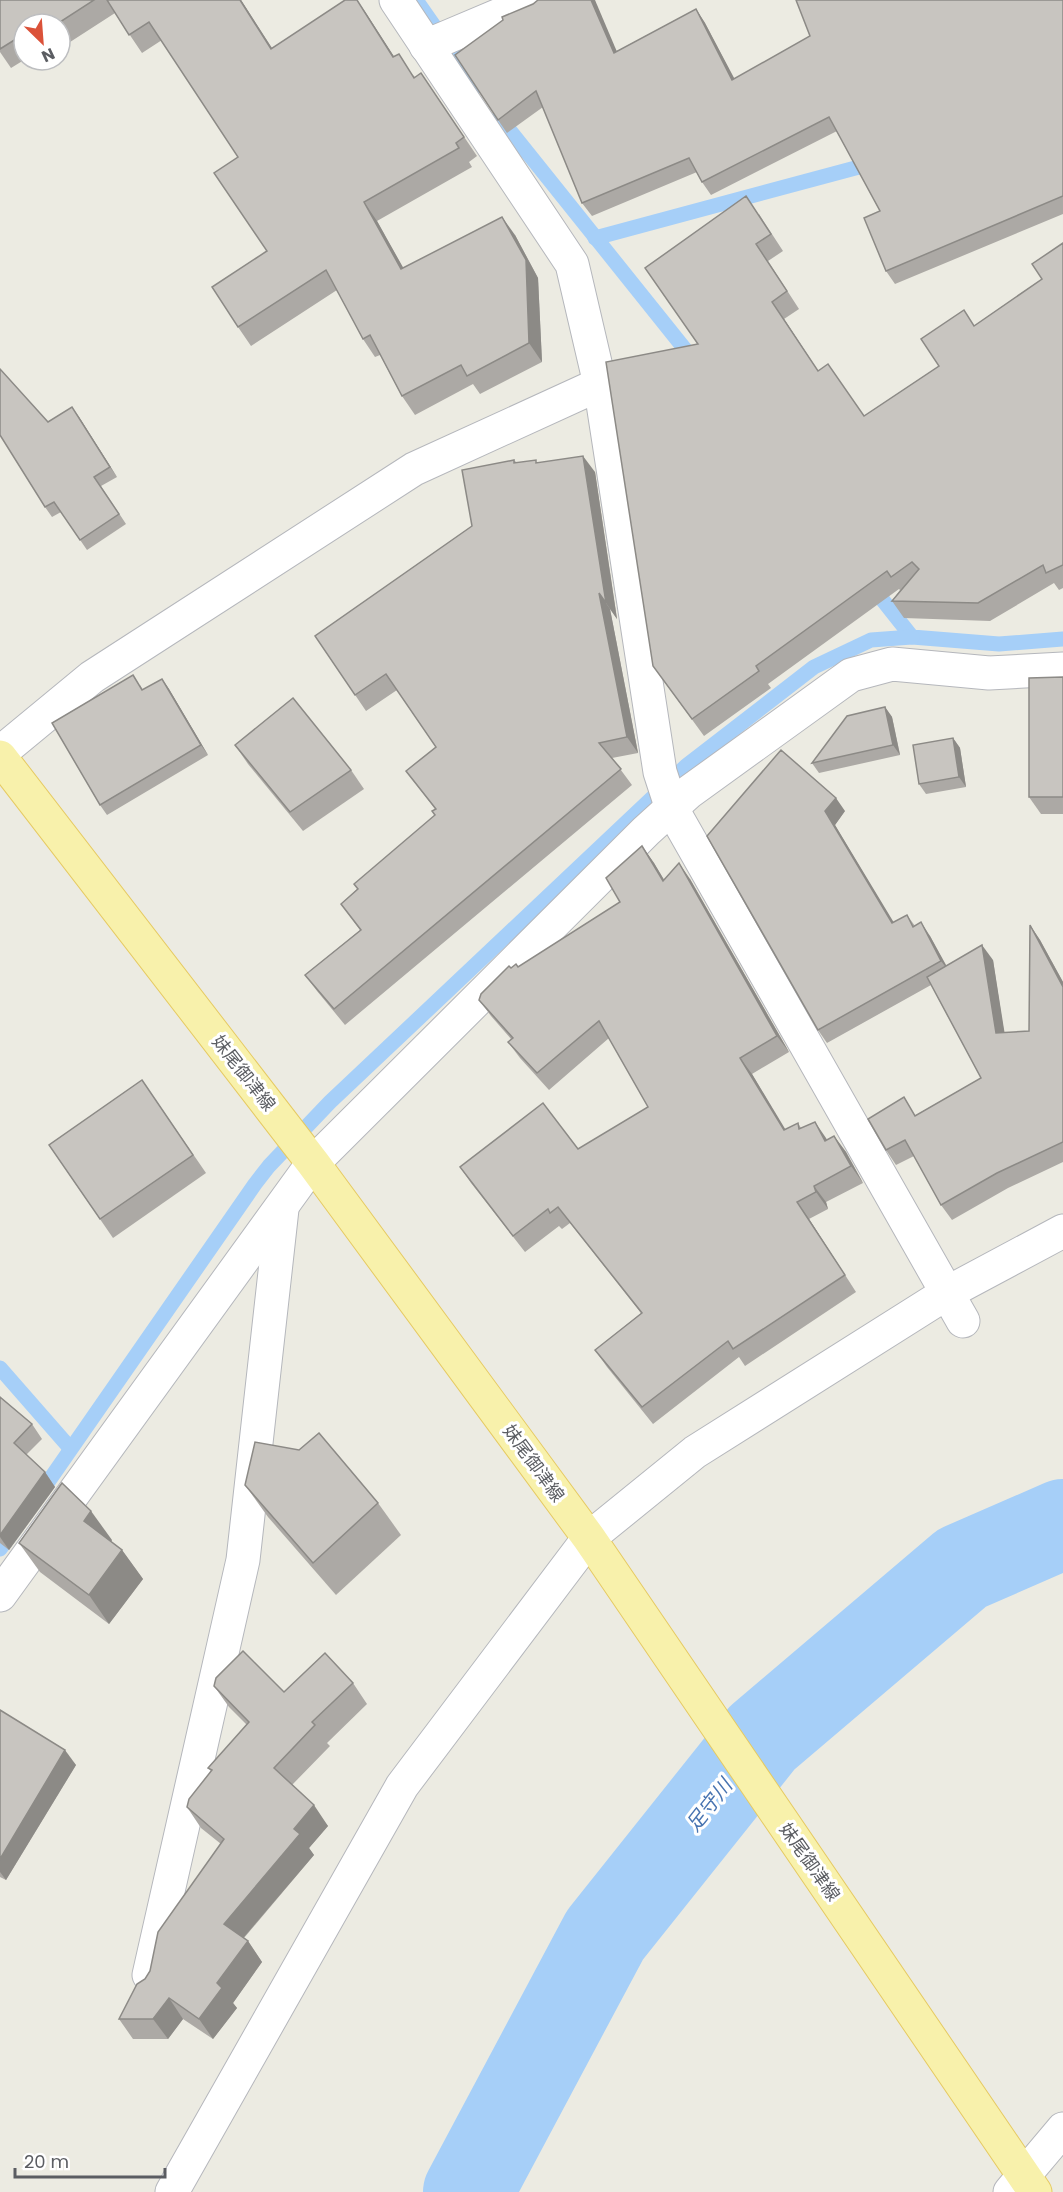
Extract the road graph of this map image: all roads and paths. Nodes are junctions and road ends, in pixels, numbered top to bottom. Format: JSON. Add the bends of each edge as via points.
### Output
{"nodes":[{"id":1,"x":396,"y":0,"type":"edge"},
{"id":2,"x":535,"y":0,"type":"edge"},
{"id":3,"x":437,"y":41,"type":"junction"},
{"id":4,"x":600,"y":384,"type":"junction"},
{"id":5,"x":1063,"y":669,"type":"edge"},
{"id":6,"x":0,"y":755,"type":"edge"},
{"id":7,"x":666,"y":792,"type":"junction"},
{"id":8,"x":311,"y":1159,"type":"junction"},
{"id":9,"x":282,"y":1207,"type":"junction"},
{"id":10,"x":1063,"y":1231,"type":"edge"},
{"id":11,"x":955,"y":1307,"type":"junction"},
{"id":12,"x":589,"y":1538,"type":"junction"},
{"id":13,"x":0,"y":1595,"type":"edge"},
{"id":14,"x":146,"y":1987,"type":"edge"},
{"id":15,"x":1063,"y":2129,"type":"edge"},
{"id":16,"x":1020,"y":2177,"type":"edge"},
{"id":17,"x":172,"y":2192,"type":"edge"}],
"edges":[{"from":1,"to":3,"type":"street"},
{"from":2,"to":3,"type":"street"},
{"from":3,"to":4,"type":"street","via":[[572,264]]},
{"from":4,"to":6,"type":"street","via":[[414,469],[92,677]]},
{"from":4,"to":7,"type":"street"},
{"from":5,"to":7,"type":"street","via":[[989,673],[892,664],[851,675],[688,792]]},
{"from":6,"to":8,"type":"main road","name":"妹尾御津線"},
{"from":7,"to":8,"type":"street","via":[[646,831]]},
{"from":7,"to":11,"type":"street"},
{"from":8,"to":9,"type":"street"},
{"from":8,"to":12,"type":"main road","name":"妹尾御津線"},
{"from":9,"to":13,"type":"street"},
{"from":9,"to":14,"type":"street","via":[[243,1560]]},
{"from":10,"to":11,"type":"street"},
{"from":11,"to":12,"type":"street","via":[[695,1452]]},
{"from":12,"to":16,"type":"main road","name":"妹尾御津線"},
{"from":12,"to":17,"type":"street","via":[[402,1786]]},
{"from":15,"to":16,"type":"street"}]}
